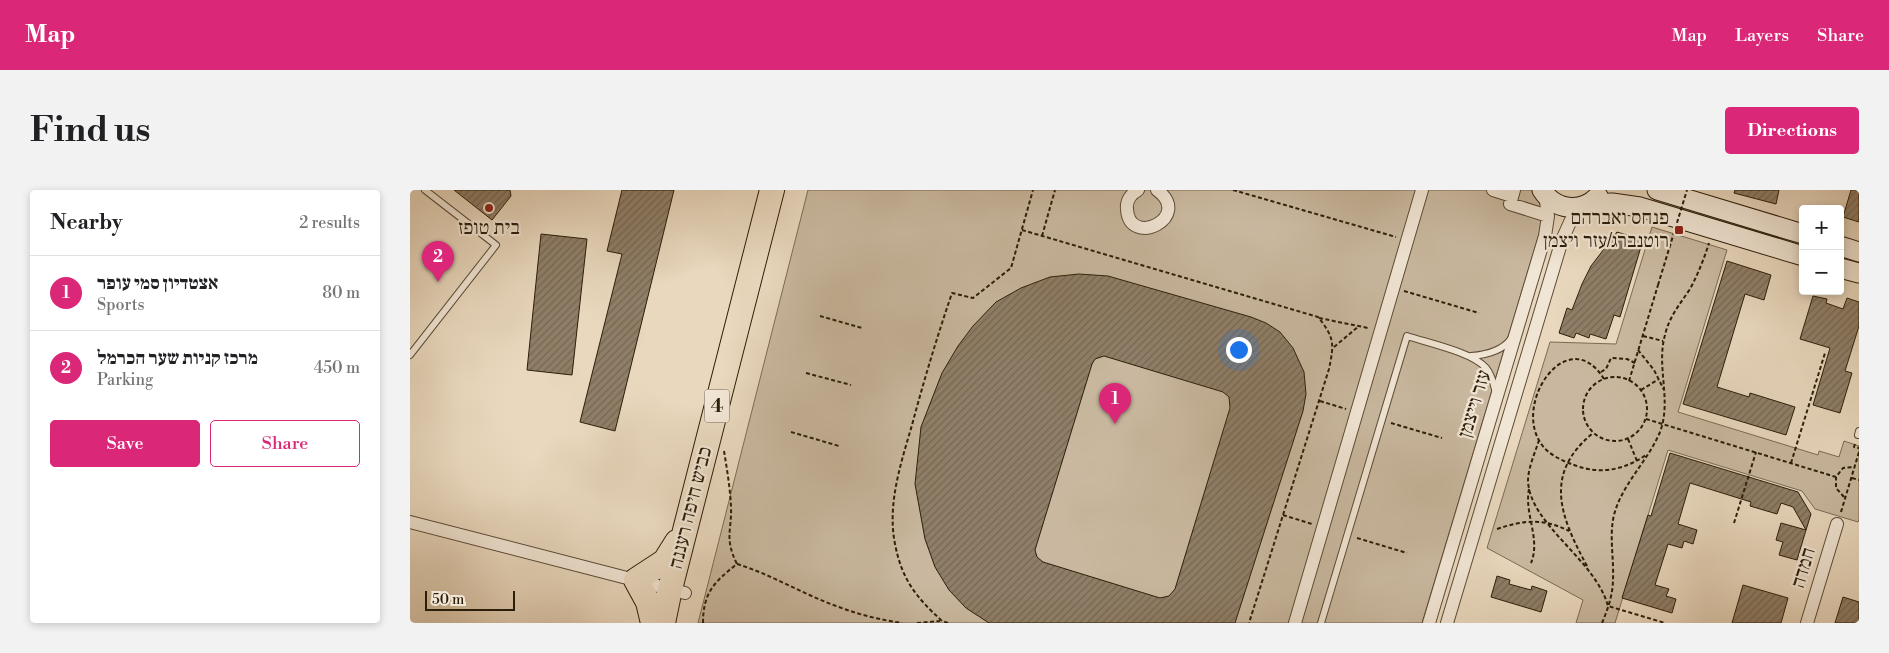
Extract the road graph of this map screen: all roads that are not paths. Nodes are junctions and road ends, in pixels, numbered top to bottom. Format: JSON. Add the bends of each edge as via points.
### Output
{"nodes":[{"id":1,"x":425,"y":190,"type":"edge"},
{"id":2,"x":772,"y":190,"type":"edge"},
{"id":3,"x":784,"y":190,"type":"edge"},
{"id":4,"x":1138,"y":190,"type":"edge"},
{"id":5,"x":1422,"y":190,"type":"edge"},
{"id":6,"x":1492,"y":190,"type":"edge"},
{"id":7,"x":1603,"y":190,"type":"edge"},
{"id":8,"x":1657,"y":190,"type":"edge"},
{"id":9,"x":1162,"y":192,"type":"edge"},
{"id":10,"x":1544,"y":192,"type":"edge"},
{"id":11,"x":1513,"y":193,"type":"edge"},
{"id":12,"x":1586,"y":205,"type":"junction"},
{"id":13,"x":1548,"y":216,"type":"junction"},
{"id":14,"x":1799,"y":233,"type":"edge"},
{"id":15,"x":1844,"y":247,"type":"edge"},
{"id":16,"x":1859,"y":252,"type":"edge"},
{"id":17,"x":1799,"y":255,"type":"edge"},
{"id":18,"x":1844,"y":269,"type":"edge"},
{"id":19,"x":1859,"y":274,"type":"edge"},
{"id":20,"x":1516,"y":333,"type":"junction"},
{"id":21,"x":410,"y":355,"type":"edge"},
{"id":22,"x":1471,"y":356,"type":"junction"},
{"id":23,"x":1497,"y":396,"type":"junction"},
{"id":24,"x":695,"y":488,"type":"junction"},
{"id":25,"x":410,"y":522,"type":"edge"},
{"id":26,"x":1837,"y":524,"type":"road end"},
{"id":27,"x":636,"y":580,"type":"junction"},
{"id":28,"x":677,"y":591,"type":"junction"},
{"id":29,"x":653,"y":623,"type":"edge"},
{"id":30,"x":663,"y":623,"type":"edge"},
{"id":31,"x":677,"y":623,"type":"edge"},
{"id":32,"x":1295,"y":623,"type":"edge"},
{"id":33,"x":1321,"y":623,"type":"edge"},
{"id":34,"x":1429,"y":623,"type":"edge"},
{"id":35,"x":1447,"y":623,"type":"edge"},
{"id":36,"x":1807,"y":623,"type":"edge"}],
"edges":[{"from":1,"to":21,"type":"lane","via":[[496,245]]},
{"from":2,"to":24,"type":"highway","name":"כביש חיפה רעננה","number":"4"},
{"from":3,"to":28,"type":"highway","name":"כביש חיפה רעננה","number":"4","via":[[724,443]]},
{"from":4,"to":9,"type":"street","via":[[1130,196],[1129,217],[1139,227],[1150,228],[1163,222],[1168,211]]},
{"from":5,"to":32,"type":"street"},
{"from":6,"to":11,"type":"street"},
{"from":7,"to":12,"type":"main road"},
{"from":8,"to":14,"type":"main road"},
{"from":10,"to":12,"type":"main road","via":[[1562,207]]},
{"from":10,"to":13,"type":"street","name":"עזר וייצמן"},
{"from":11,"to":13,"type":"street","via":[[1510,204]]},
{"from":12,"to":17,"type":"main road","via":[[1612,202],[1634,206]]},
{"from":12,"to":35,"type":"street","name":"עזר וייצמן","via":[[1571,220],[1562,240]]},
{"from":13,"to":20,"type":"street","name":"עזר וייצמן","via":[[1546,236]]},
{"from":15,"to":16,"type":"main road"},
{"from":18,"to":19,"type":"main road"},
{"from":20,"to":22,"type":"lane","via":[[1506,345]]},
{"from":20,"to":23,"type":"street","name":"עזר וייצמן"},
{"from":22,"to":23,"type":"lane","via":[[1492,377]]},
{"from":22,"to":33,"type":"lane","via":[[1407,336]]},
{"from":23,"to":34,"type":"street","name":"עזר וייצמן"},
{"from":24,"to":27,"type":"highway","via":[[672,551],[665,561]]},
{"from":24,"to":28,"type":"highway","name":"כביש חיפה רעננה","number":"4"},
{"from":25,"to":27,"type":"street"},
{"from":26,"to":36,"type":"street","name":"חמדה"},
{"from":27,"to":28,"type":"street"},
{"from":27,"to":29,"type":"highway","via":[[648,602]]},
{"from":28,"to":30,"type":"highway","name":"כביש חיפה רעננה","number":"4"},
{"from":28,"to":31,"type":"highway","name":"כביש חיפה רעננה","number":"4"}]}
